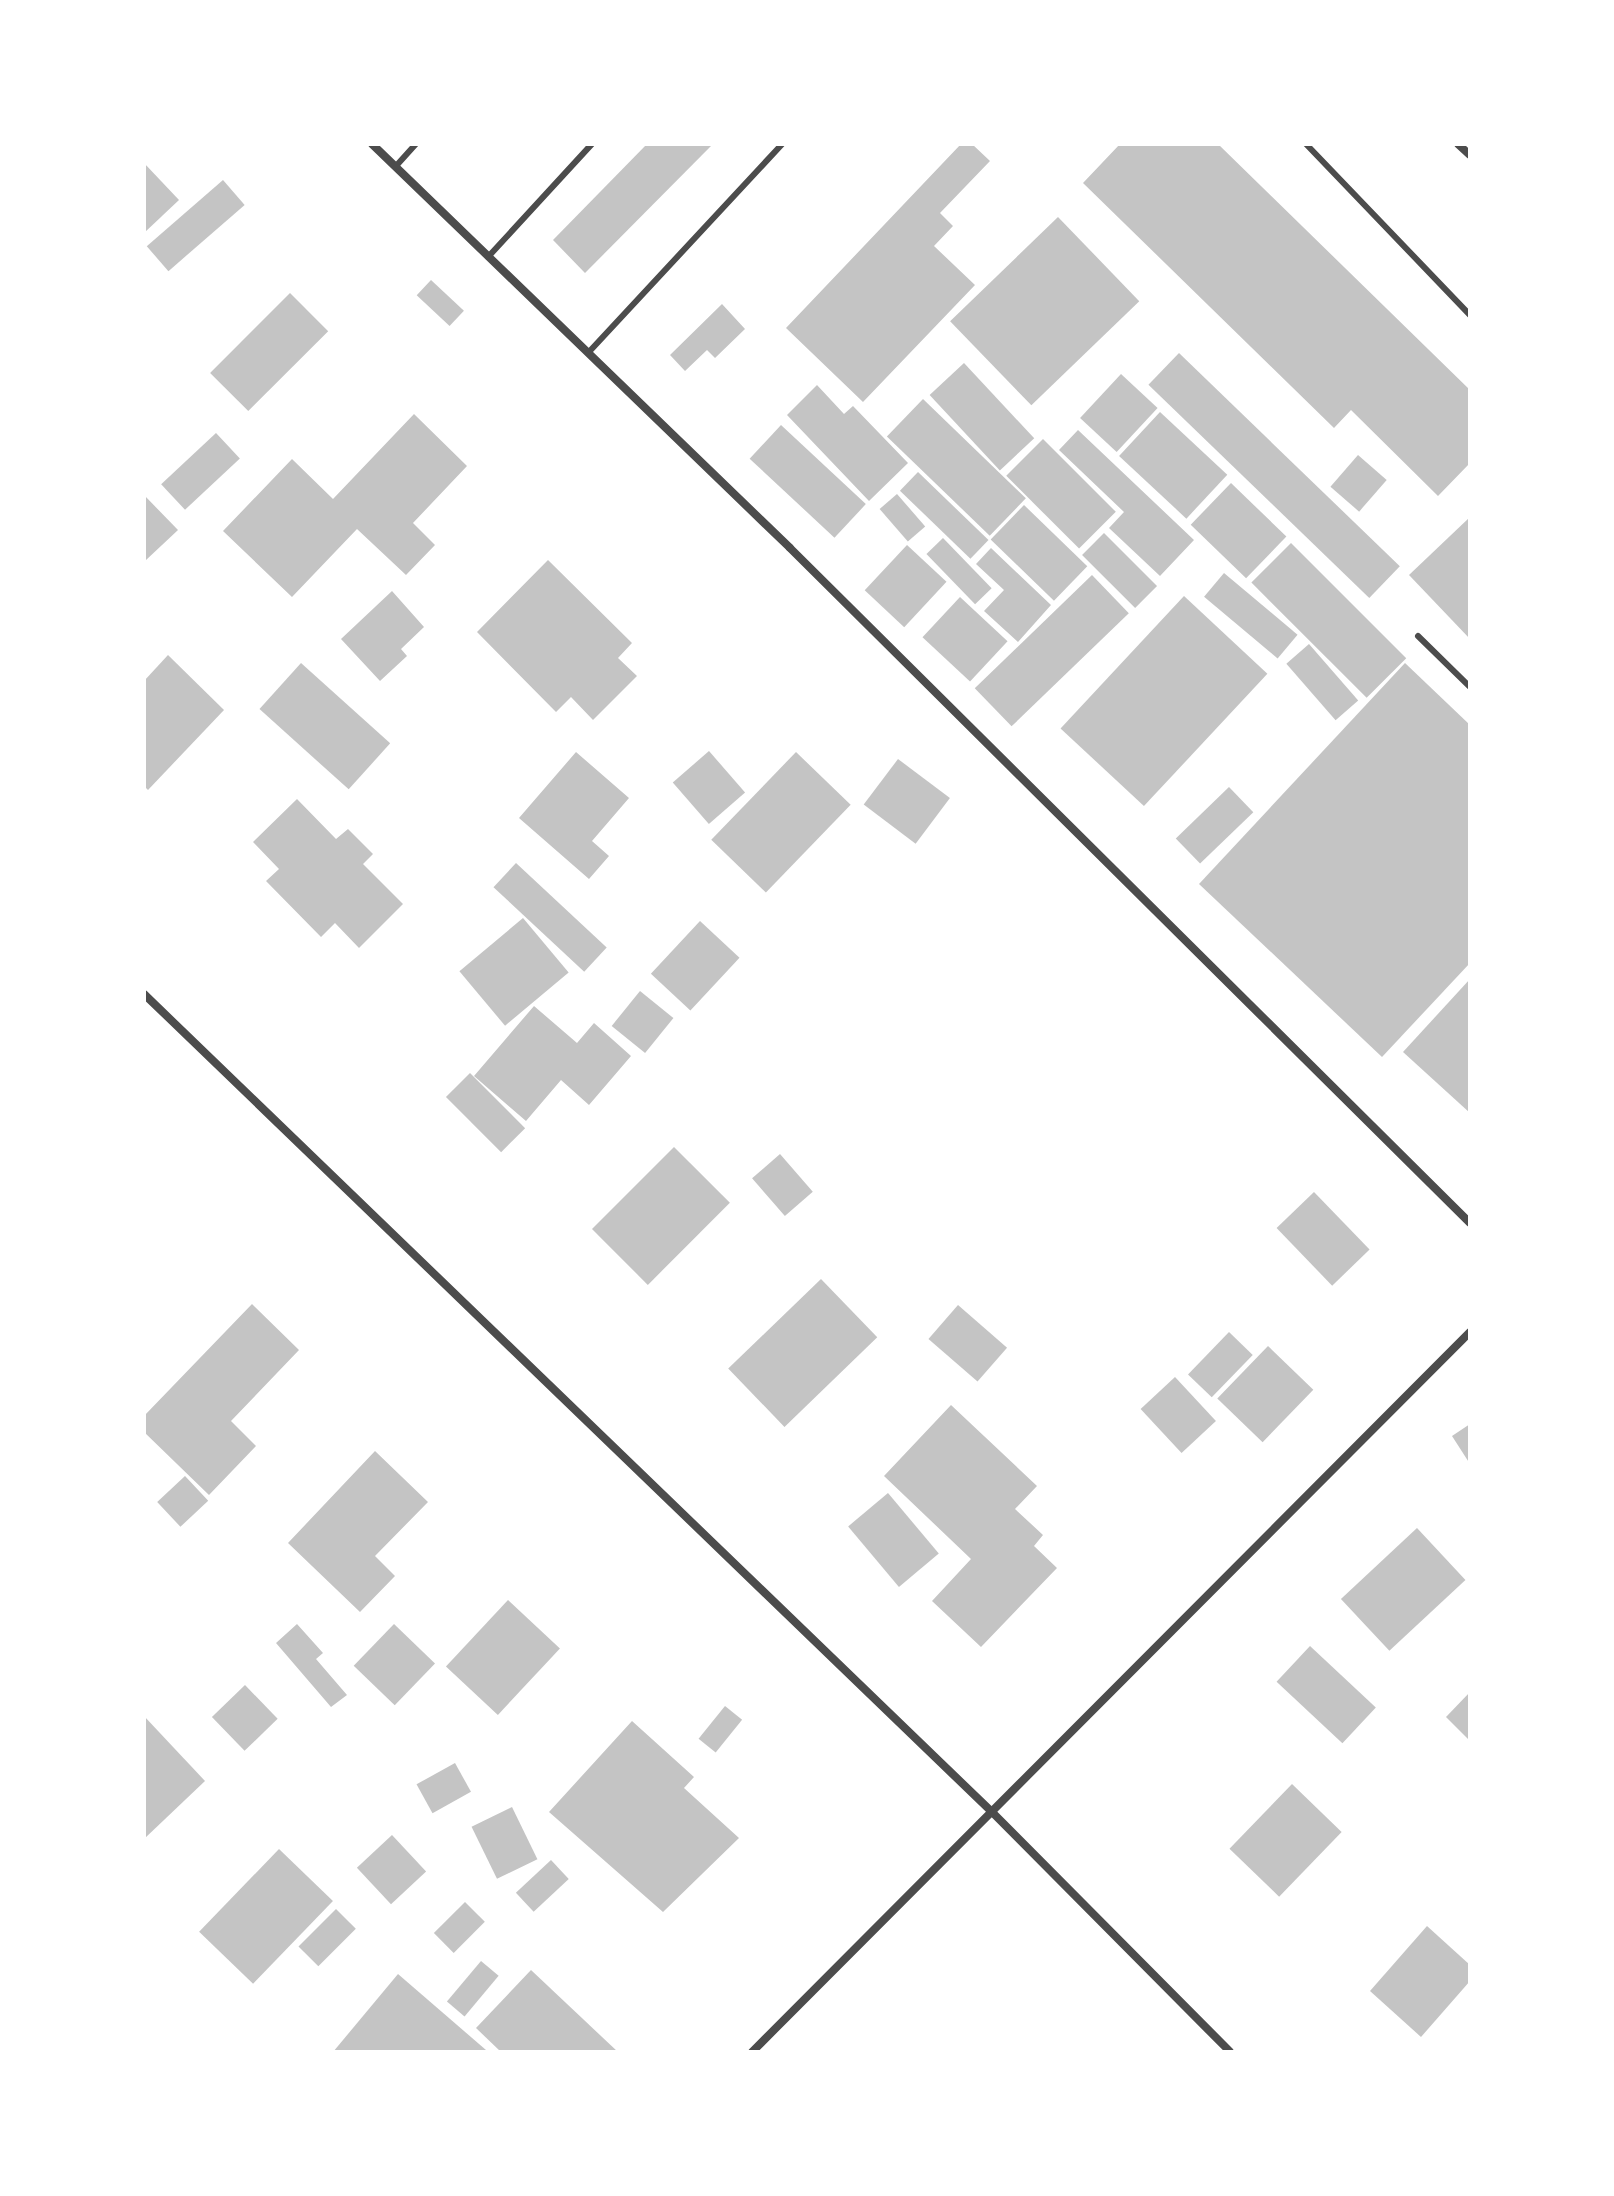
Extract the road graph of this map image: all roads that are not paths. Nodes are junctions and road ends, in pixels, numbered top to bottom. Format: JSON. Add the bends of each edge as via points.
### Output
{"nodes":[{"id":1,"x":372,"y":144,"type":"edge"},
{"id":2,"x":416,"y":144,"type":"edge"},
{"id":3,"x":592,"y":144,"type":"edge"},
{"id":4,"x":782,"y":144,"type":"edge"},
{"id":5,"x":1306,"y":144,"type":"edge"},
{"id":6,"x":1458,"y":144,"type":"edge"},
{"id":7,"x":1470,"y":155,"type":"edge"},
{"id":8,"x":396,"y":166,"type":"junction"},
{"id":9,"x":488,"y":257,"type":"junction"},
{"id":10,"x":1470,"y":315,"type":"edge"},
{"id":11,"x":588,"y":353,"type":"junction"},
{"id":12,"x":1418,"y":636,"type":"dead end"},
{"id":13,"x":1470,"y":687,"type":"edge"},
{"id":14,"x":144,"y":994,"type":"edge"},
{"id":15,"x":1470,"y":1223,"type":"edge"},
{"id":16,"x":1470,"y":1332,"type":"edge"},
{"id":17,"x":991,"y":1811,"type":"junction"},
{"id":18,"x":752,"y":2052,"type":"edge"},
{"id":19,"x":1230,"y":2052,"type":"edge"}],
"edges":[{"from":1,"to":8,"type":"street"},
{"from":2,"to":8,"type":"lane"},
{"from":3,"to":9,"type":"lane"},
{"from":4,"to":11,"type":"lane"},
{"from":5,"to":10,"type":"lane"},
{"from":6,"to":7,"type":"street"},
{"from":8,"to":9,"type":"street"},
{"from":9,"to":11,"type":"street"},
{"from":11,"to":15,"type":"street"},
{"from":12,"to":13,"type":"lane"},
{"from":14,"to":17,"type":"street"},
{"from":16,"to":17,"type":"street"},
{"from":17,"to":18,"type":"street"},
{"from":17,"to":19,"type":"street"}]}
